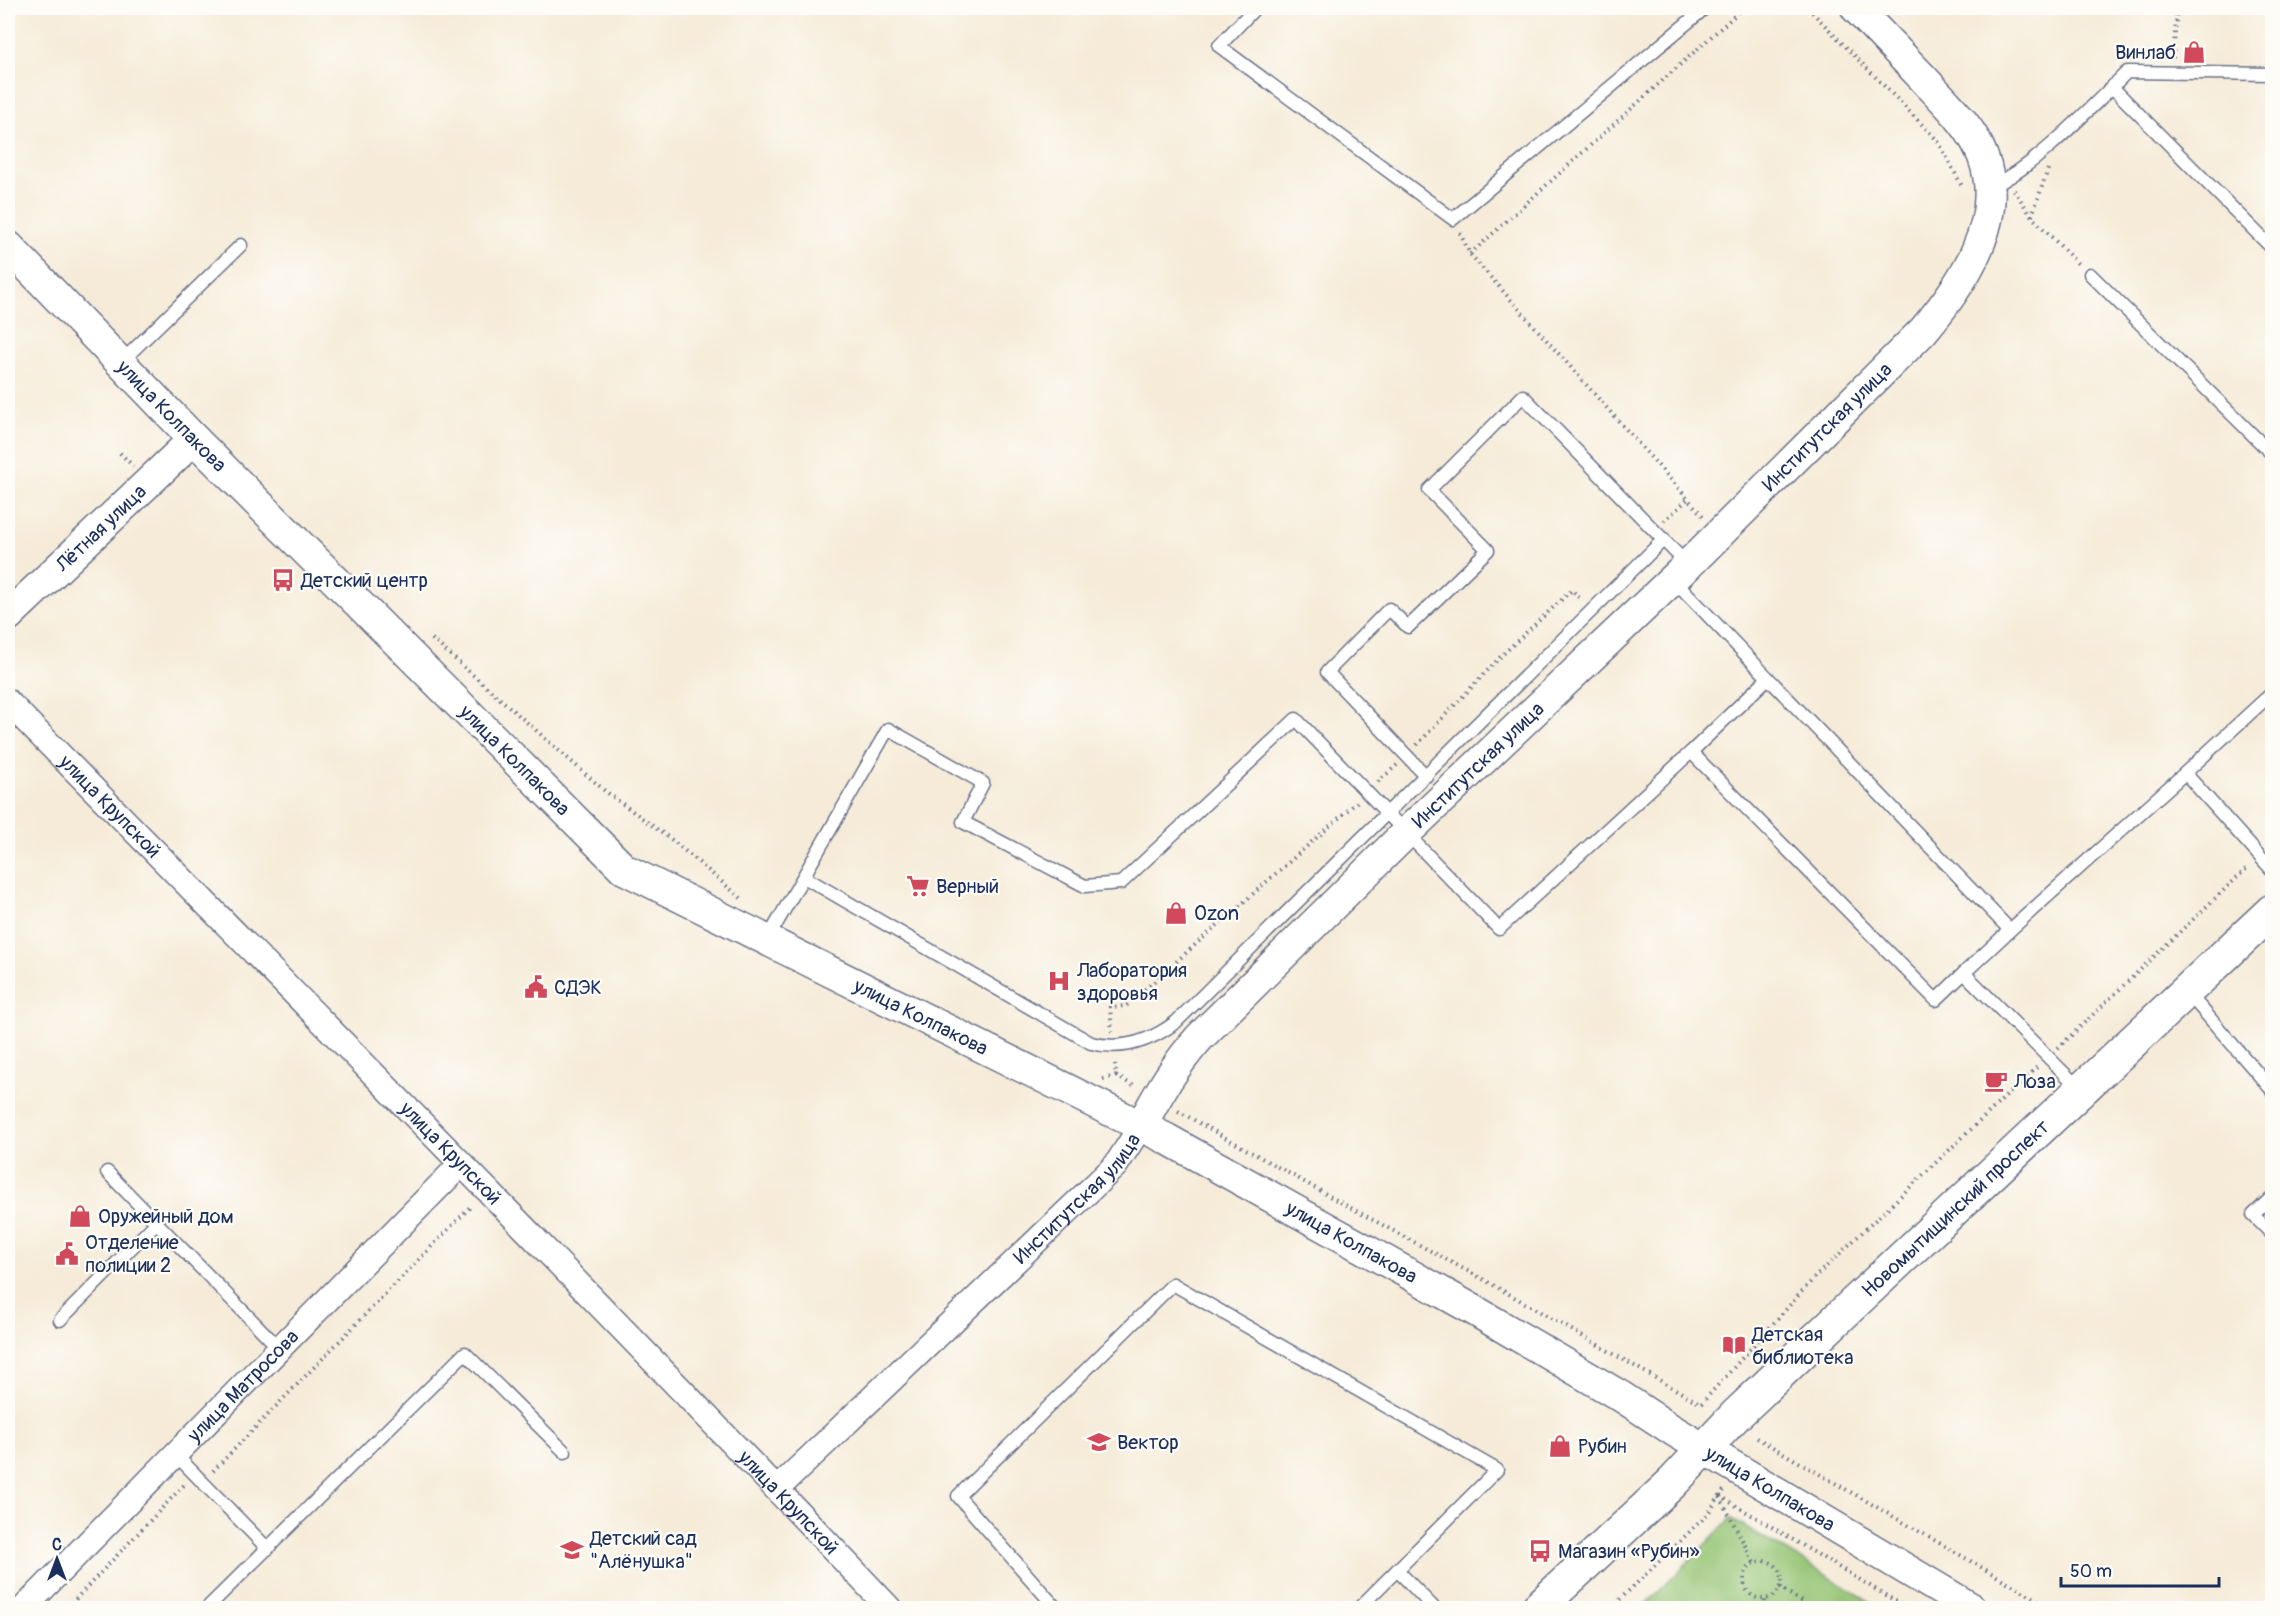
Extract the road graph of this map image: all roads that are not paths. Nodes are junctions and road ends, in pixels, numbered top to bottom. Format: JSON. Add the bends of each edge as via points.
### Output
{"nodes":[{"id":1,"x":1255,"y":8,"type":"edge"},
{"id":2,"x":1705,"y":8,"type":"edge"},
{"id":3,"x":1856,"y":8,"type":"edge"},
{"id":4,"x":2272,"y":74,"type":"edge"},
{"id":5,"x":2112,"y":87,"type":"junction"},
{"id":6,"x":1987,"y":187,"type":"junction"},
{"id":7,"x":241,"y":245,"type":"dead end"},
{"id":8,"x":8,"y":246,"type":"edge"},
{"id":9,"x":2272,"y":249,"type":"edge"},
{"id":10,"x":2090,"y":274,"type":"dead end"},
{"id":11,"x":119,"y":363,"type":"junction"},
{"id":12,"x":194,"y":439,"type":"junction"},
{"id":13,"x":2272,"y":454,"type":"edge"},
{"id":14,"x":1664,"y":539,"type":"junction"},
{"id":15,"x":1681,"y":572,"type":"junction"},
{"id":16,"x":8,"y":616,"type":"edge"},
{"id":17,"x":1768,"y":678,"type":"junction"},
{"id":18,"x":2272,"y":693,"type":"edge"},
{"id":19,"x":8,"y":702,"type":"edge"},
{"id":20,"x":1691,"y":752,"type":"junction"},
{"id":21,"x":2185,"y":773,"type":"junction"},
{"id":22,"x":1426,"y":776,"type":"junction"},
{"id":23,"x":1396,"y":824,"type":"junction"},
{"id":24,"x":2272,"y":870,"type":"edge"},
{"id":25,"x":804,"y":877,"type":"junction"},
{"id":26,"x":2272,"y":911,"type":"edge"},
{"id":27,"x":2010,"y":930,"type":"junction"},
{"id":28,"x":771,"y":933,"type":"junction"},
{"id":29,"x":1964,"y":973,"type":"junction"},
{"id":30,"x":2187,"y":992,"type":"junction"},
{"id":31,"x":2080,"y":1089,"type":"junction"},
{"id":32,"x":2272,"y":1090,"type":"edge"},
{"id":33,"x":1142,"y":1126,"type":"junction"},
{"id":34,"x":461,"y":1164,"type":"junction"},
{"id":35,"x":107,"y":1172,"type":"dead end"},
{"id":36,"x":2272,"y":1197,"type":"edge"},
{"id":37,"x":157,"y":1222,"type":"junction"},
{"id":38,"x":2272,"y":1234,"type":"edge"},
{"id":39,"x":60,"y":1320,"type":"dead end"},
{"id":40,"x":279,"y":1348,"type":"junction"},
{"id":41,"x":1704,"y":1448,"type":"junction"},
{"id":42,"x":565,"y":1452,"type":"dead end"},
{"id":43,"x":176,"y":1455,"type":"junction"},
{"id":44,"x":777,"y":1489,"type":"junction"},
{"id":45,"x":268,"y":1549,"type":"junction"},
{"id":46,"x":1397,"y":1570,"type":"junction"},
{"id":47,"x":24,"y":1608,"type":"edge"},
{"id":48,"x":207,"y":1608,"type":"edge"},
{"id":49,"x":890,"y":1608,"type":"edge"},
{"id":50,"x":1056,"y":1608,"type":"edge"},
{"id":51,"x":1359,"y":1608,"type":"edge"},
{"id":52,"x":1434,"y":1608,"type":"edge"},
{"id":53,"x":1538,"y":1608,"type":"edge"},
{"id":54,"x":1971,"y":1608,"type":"edge"}],
"edges":[{"from":1,"to":2,"type":"lane","via":[[1219,46],[1453,219]]},
{"from":3,"to":6,"type":"street","name":"Институтская улица","via":[[1967,128],[1983,155]]},
{"from":4,"to":5,"type":"lane","via":[[2127,72]]},
{"from":5,"to":6,"type":"lane","via":[[2059,137]]},
{"from":5,"to":9,"type":"lane"},
{"from":6,"to":15,"type":"street","name":"Институтская улица","via":[[1989,205],[1980,240],[1972,261],[1943,308]]},
{"from":7,"to":11,"type":"lane"},
{"from":8,"to":11,"type":"street","name":"улица Колпакова"},
{"from":10,"to":13,"type":"lane"},
{"from":11,"to":12,"type":"street","name":"улица Колпакова"},
{"from":12,"to":16,"type":"street","name":"Лётная улица"},
{"from":12,"to":28,"type":"street","name":"улица Колпакова","via":[[624,869]]},
{"from":14,"to":15,"type":"lane"},
{"from":14,"to":22,"type":"lane"},
{"from":14,"to":22,"type":"lane","via":[[1523,396],[1429,490],[1488,550],[1408,627],[1389,609],[1327,672]]},
{"from":15,"to":17,"type":"lane"},
{"from":15,"to":23,"type":"street","name":"Институтская улица"},
{"from":17,"to":20,"type":"lane"},
{"from":17,"to":27,"type":"lane"},
{"from":18,"to":21,"type":"lane"},
{"from":19,"to":34,"type":"street","name":"улица Крупской"},
{"from":20,"to":23,"type":"lane","via":[[1499,929]]},
{"from":20,"to":29,"type":"lane","via":[[1936,1000]]},
{"from":21,"to":24,"type":"lane"},
{"from":21,"to":27,"type":"lane"},
{"from":22,"to":23,"type":"lane"},
{"from":23,"to":25,"type":"lane","via":[[1176,1022],[1148,1040],[1123,1046],[1091,1043]]},
{"from":23,"to":25,"type":"lane","via":[[1296,719],[1121,883],[1085,886],[963,822],[983,783],[888,729]]},
{"from":23,"to":33,"type":"street","name":"Институтская улица","via":[[1180,1060]]},
{"from":25,"to":28,"type":"lane"},
{"from":26,"to":30,"type":"main road","name":"Новомытищинский проспект"},
{"from":27,"to":29,"type":"lane"},
{"from":28,"to":33,"type":"street","name":"улица Колпакова"},
{"from":29,"to":31,"type":"lane"},
{"from":30,"to":31,"type":"main road","name":"Новомытищинский проспект"},
{"from":30,"to":32,"type":"lane"},
{"from":31,"to":41,"type":"main road","name":"Новомытищинский проспект"},
{"from":33,"to":41,"type":"street","name":"улица Колпакова","via":[[1472,1309]]},
{"from":33,"to":44,"type":"street","name":"Институтская улица","via":[[1116,1165]]},
{"from":34,"to":40,"type":"street","name":"улица Матросова"},
{"from":34,"to":44,"type":"street","name":"улица Крупской"},
{"from":35,"to":37,"type":"lane"},
{"from":36,"to":38,"type":"lane","via":[[2253,1215]]},
{"from":37,"to":39,"type":"lane"},
{"from":37,"to":40,"type":"lane"},
{"from":40,"to":43,"type":"street","name":"улица Матросова"},
{"from":41,"to":53,"type":"main road","name":"Новомытищинский проспект"},
{"from":41,"to":54,"type":"street","name":"улица Колпакова"},
{"from":42,"to":45,"type":"lane","via":[[465,1353]]},
{"from":43,"to":45,"type":"lane"},
{"from":43,"to":47,"type":"street","name":"улица Матросова"},
{"from":44,"to":49,"type":"street","name":"улица Крупской"},
{"from":45,"to":48,"type":"lane"},
{"from":46,"to":50,"type":"lane","via":[[1497,1470],[1173,1284],[958,1496]]},
{"from":46,"to":51,"type":"lane"},
{"from":46,"to":52,"type":"lane"}]}
